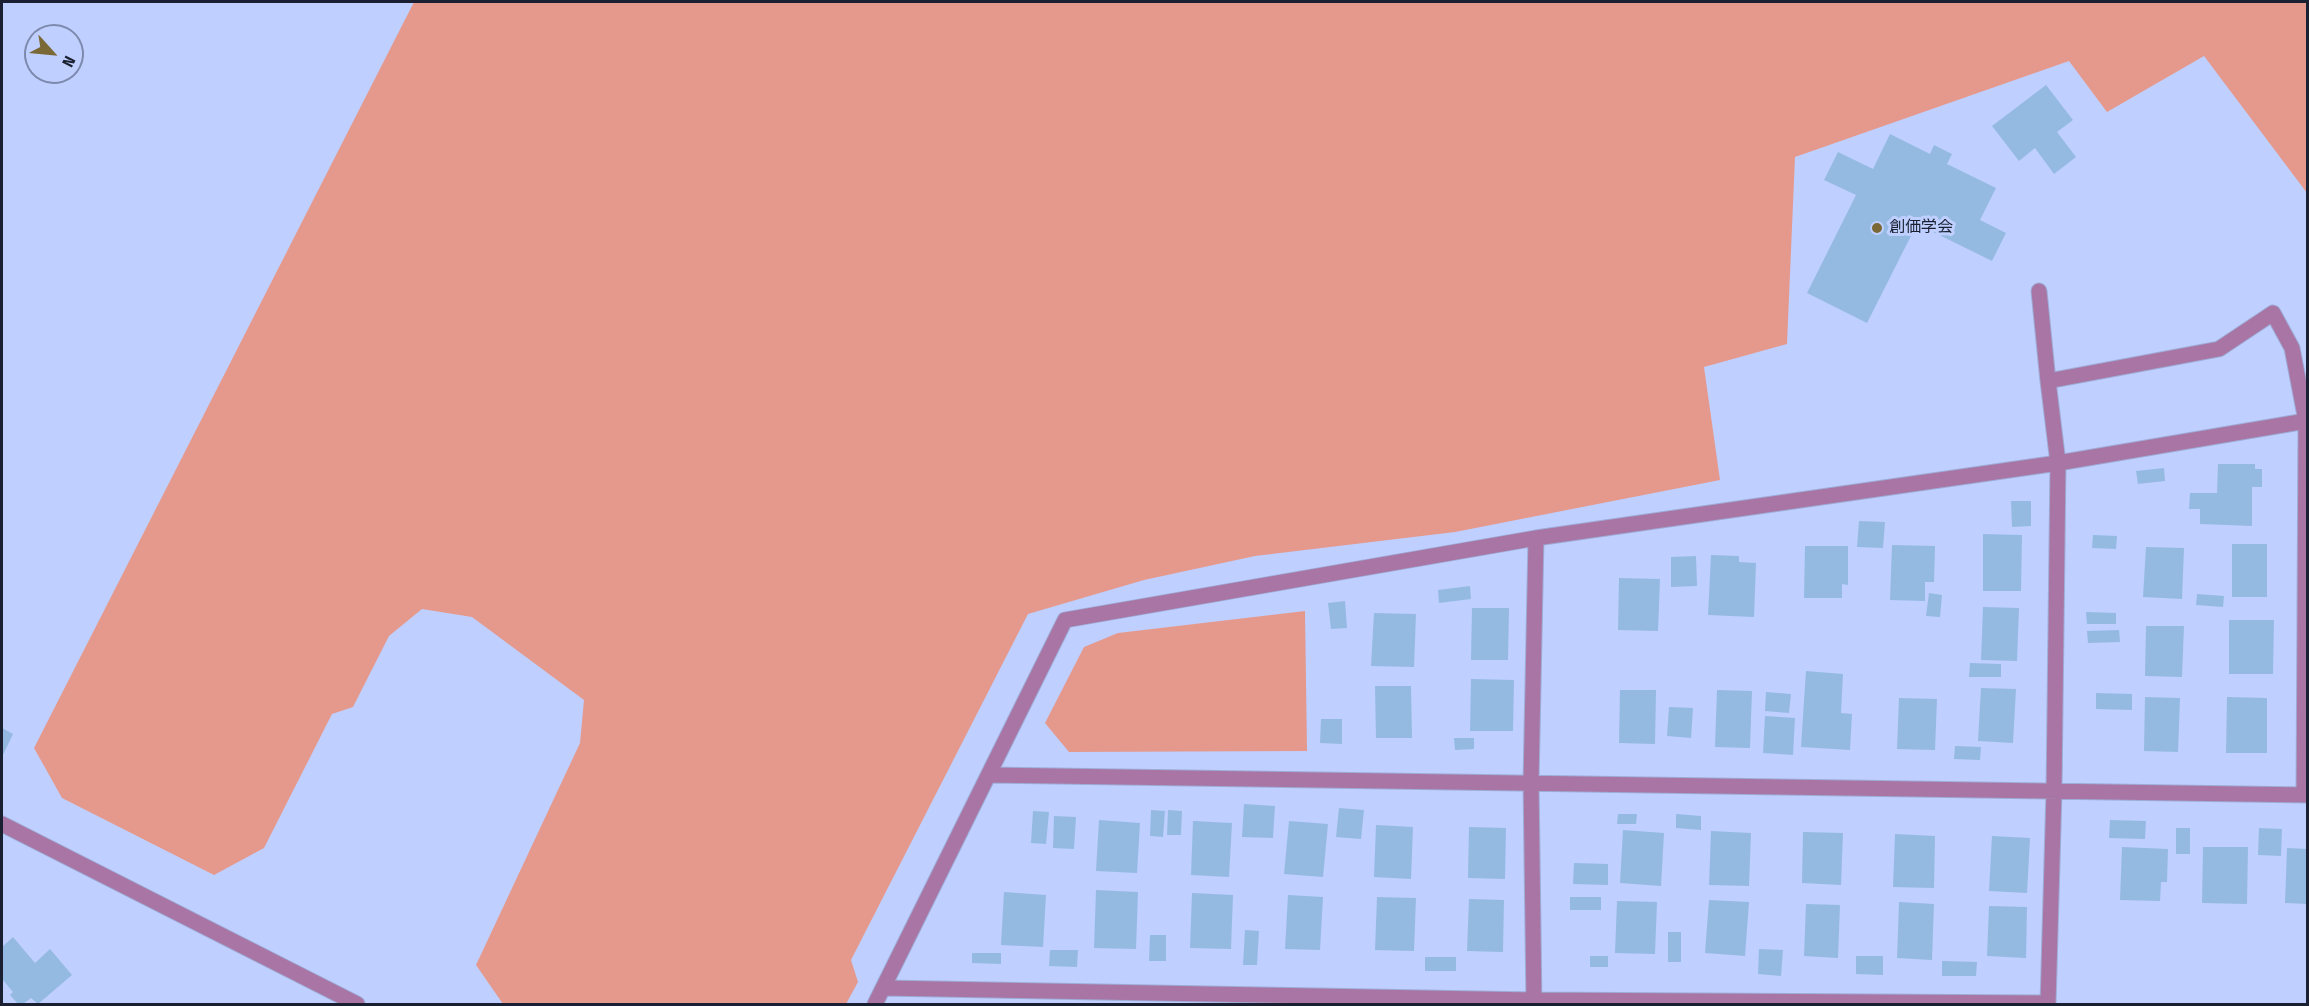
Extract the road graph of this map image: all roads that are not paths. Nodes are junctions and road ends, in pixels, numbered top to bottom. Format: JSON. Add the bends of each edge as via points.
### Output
{"nodes":[{"id":1,"x":2039,"y":291,"type":"dead end"},
{"id":2,"x":2048,"y":381,"type":"junction"},
{"id":3,"x":2306,"y":422,"type":"edge"},
{"id":4,"x":2058,"y":463,"type":"junction"},
{"id":5,"x":1536,"y":538,"type":"junction"},
{"id":6,"x":989,"y":775,"type":"junction"},
{"id":7,"x":1531,"y":782,"type":"junction"},
{"id":8,"x":2054,"y":791,"type":"junction"},
{"id":9,"x":2306,"y":794,"type":"edge"},
{"id":10,"x":2,"y":824,"type":"edge"},
{"id":11,"x":883,"y":988,"type":"junction"},
{"id":12,"x":1534,"y":1002,"type":"edge"},
{"id":13,"x":2048,"y":1004,"type":"edge"},
{"id":14,"x":357,"y":1005,"type":"edge"},
{"id":15,"x":875,"y":1005,"type":"edge"}],
"edges":[{"from":1,"to":2,"type":"street"},
{"from":2,"to":3,"type":"street","via":[[2219,349],[2273,314],[2292,348]]},
{"from":2,"to":4,"type":"street"},
{"from":3,"to":4,"type":"street"},
{"from":3,"to":9,"type":"street"},
{"from":4,"to":5,"type":"street"},
{"from":4,"to":8,"type":"street"},
{"from":5,"to":6,"type":"street","via":[[1065,620]]},
{"from":5,"to":7,"type":"street"},
{"from":6,"to":7,"type":"street"},
{"from":6,"to":11,"type":"street"},
{"from":7,"to":8,"type":"street"},
{"from":7,"to":12,"type":"street"},
{"from":8,"to":9,"type":"street"},
{"from":8,"to":13,"type":"street"},
{"from":10,"to":14,"type":"street"},
{"from":11,"to":12,"type":"street"},
{"from":11,"to":15,"type":"street"},
{"from":12,"to":13,"type":"street"}]}
